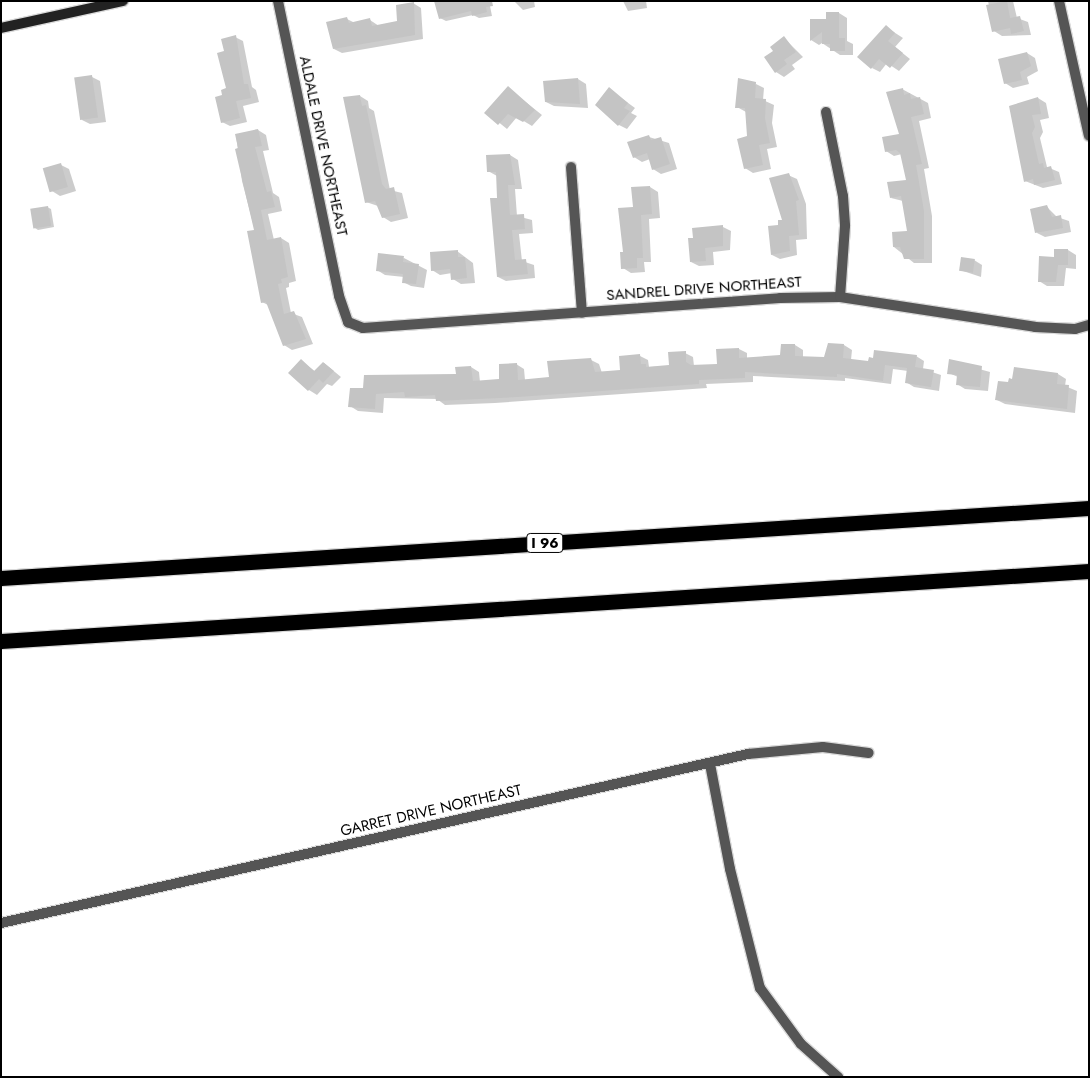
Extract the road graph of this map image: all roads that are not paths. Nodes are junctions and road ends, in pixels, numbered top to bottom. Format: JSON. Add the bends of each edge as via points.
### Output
{"nodes":[{"id":1,"x":123,"y":1,"type":"edge"},
{"id":2,"x":278,"y":1,"type":"edge"},
{"id":3,"x":1059,"y":1,"type":"edge"},
{"id":4,"x":1,"y":28,"type":"edge"},
{"id":5,"x":826,"y":112,"type":"dead end"},
{"id":6,"x":1089,"y":136,"type":"edge"},
{"id":7,"x":571,"y":167,"type":"dead end"},
{"id":8,"x":339,"y":296,"type":"joint"},
{"id":9,"x":840,"y":297,"type":"junction"},
{"id":10,"x":582,"y":313,"type":"junction"},
{"id":11,"x":1089,"y":325,"type":"edge"},
{"id":12,"x":1089,"y":508,"type":"edge"},
{"id":13,"x":1089,"y":571,"type":"edge"},
{"id":14,"x":1,"y":578,"type":"edge"},
{"id":15,"x":1,"y":641,"type":"edge"},
{"id":16,"x":869,"y":753,"type":"dead end"},
{"id":17,"x":710,"y":764,"type":"junction"},
{"id":18,"x":1,"y":923,"type":"edge"},
{"id":19,"x":838,"y":1077,"type":"edge"}],
"edges":[{"from":1,"to":4,"type":"main road"},
{"from":2,"to":8,"type":"street","name":"ALDALE DRIVE NORTHEAST"},
{"from":3,"to":6,"type":"street"},
{"from":5,"to":9,"type":"street","via":[[843,196],[845,226]]},
{"from":7,"to":10,"type":"street"},
{"from":8,"to":10,"type":"street","name":"SANDREL DRIVE NORTHEAST","via":[[348,322],[363,328]]},
{"from":9,"to":10,"type":"street","name":"SANDREL DRIVE NORTHEAST","via":[[780,298]]},
{"from":9,"to":11,"type":"street","name":"SANDREL DRIVE NORTHEAST","via":[[1035,327],[1075,329]]},
{"from":12,"to":14,"type":"highway","number":"I 96"},
{"from":13,"to":15,"type":"highway"},
{"from":16,"to":17,"type":"street","name":"GARRET DRIVE NORTHEAST","via":[[801,747],[748,754]]},
{"from":17,"to":18,"type":"street","name":"GARRET DRIVE NORTHEAST"},
{"from":17,"to":19,"type":"street","via":[[730,869],[760,988],[801,1044]]}]}
